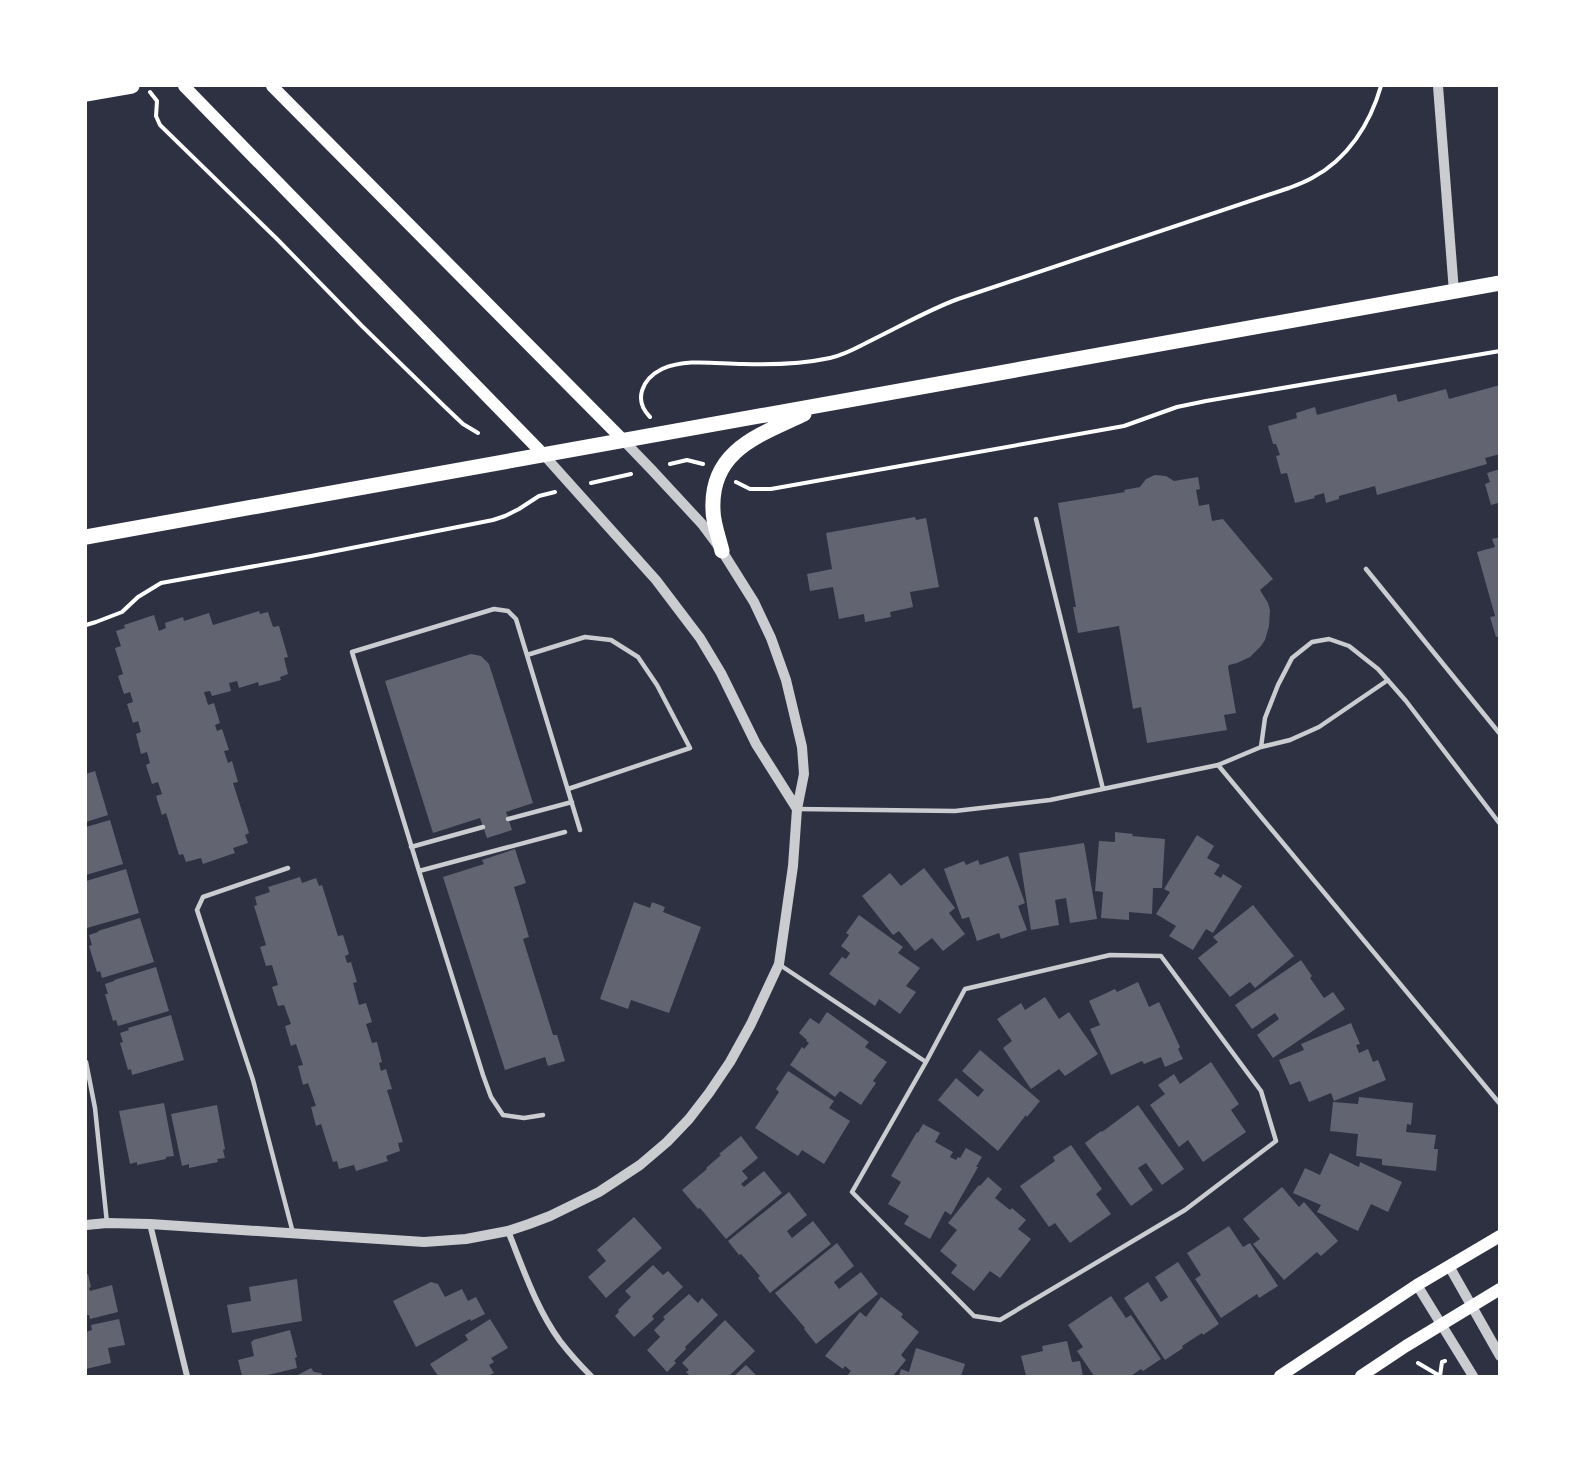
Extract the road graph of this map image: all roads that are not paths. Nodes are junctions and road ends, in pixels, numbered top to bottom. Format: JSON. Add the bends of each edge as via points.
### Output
{"nodes":[{"id":1,"x":132,"y":86,"type":"edge"},
{"id":2,"x":184,"y":86,"type":"edge"},
{"id":3,"x":272,"y":86,"type":"edge"},
{"id":4,"x":1438,"y":86,"type":"edge"},
{"id":5,"x":86,"y":94,"type":"edge"},
{"id":6,"x":1500,"y":284,"type":"edge"},
{"id":7,"x":1454,"y":292,"type":"junction"},
{"id":8,"x":825,"y":405,"type":"junction"},
{"id":9,"x":623,"y":440,"type":"junction"},
{"id":10,"x":543,"y":454,"type":"junction"},
{"id":11,"x":1036,"y":519,"type":"dead end"},
{"id":12,"x":86,"y":537,"type":"edge"},
{"id":13,"x":722,"y":551,"type":"junction"},
{"id":14,"x":1366,"y":569,"type":"dead end"},
{"id":15,"x":527,"y":655,"type":"junction"},
{"id":16,"x":1388,"y":680,"type":"junction"},
{"id":17,"x":1500,"y":734,"type":"edge"},
{"id":18,"x":1261,"y":747,"type":"junction"},
{"id":19,"x":1218,"y":765,"type":"junction"},
{"id":20,"x":568,"y":789,"type":"junction"},
{"id":21,"x":1104,"y":789,"type":"junction"},
{"id":22,"x":572,"y":802,"type":"junction"},
{"id":23,"x":797,"y":808,"type":"junction"},
{"id":24,"x":508,"y":819,"type":"dead end"},
{"id":25,"x":1500,"y":824,"type":"edge"},
{"id":26,"x":483,"y":827,"type":"dead end"},
{"id":27,"x":580,"y":830,"type":"dead end"},
{"id":28,"x":565,"y":832,"type":"dead end"},
{"id":29,"x":411,"y":847,"type":"junction"},
{"id":30,"x":288,"y":868,"type":"dead end"},
{"id":31,"x":419,"y":872,"type":"junction"},
{"id":32,"x":779,"y":964,"type":"junction"},
{"id":33,"x":86,"y":1062,"type":"edge"},
{"id":34,"x":926,"y":1062,"type":"junction"},
{"id":35,"x":1500,"y":1104,"type":"edge"},
{"id":36,"x":543,"y":1115,"type":"dead end"},
{"id":37,"x":107,"y":1223,"type":"junction"},
{"id":38,"x":150,"y":1224,"type":"junction"},
{"id":39,"x":86,"y":1225,"type":"edge"},
{"id":40,"x":508,"y":1231,"type":"junction"},
{"id":41,"x":293,"y":1233,"type":"junction"},
{"id":42,"x":1500,"y":1236,"type":"edge"},
{"id":43,"x":1449,"y":1266,"type":"junction"},
{"id":44,"x":1417,"y":1285,"type":"junction"},
{"id":45,"x":1500,"y":1289,"type":"edge"},
{"id":46,"x":1472,"y":1306,"type":"junction"},
{"id":47,"x":1441,"y":1325,"type":"junction"},
{"id":48,"x":1500,"y":1356,"type":"edge"},
{"id":49,"x":186,"y":1377,"type":"edge"},
{"id":50,"x":591,"y":1377,"type":"edge"},
{"id":51,"x":1280,"y":1377,"type":"edge"},
{"id":52,"x":1361,"y":1377,"type":"edge"},
{"id":53,"x":1473,"y":1377,"type":"edge"}],
"edges":[{"from":1,"to":5,"type":"main road"},
{"from":2,"to":10,"type":"main road"},
{"from":3,"to":9,"type":"main road"},
{"from":4,"to":7,"type":"street"},
{"from":6,"to":7,"type":"main road"},
{"from":7,"to":8,"type":"main road"},
{"from":8,"to":9,"type":"main road"},
{"from":8,"to":13,"type":"main road","via":[[751,439],[718,472],[712,512]]},
{"from":9,"to":10,"type":"main road"},
{"from":9,"to":13,"type":"street"},
{"from":10,"to":12,"type":"main road"},
{"from":10,"to":23,"type":"street","via":[[656,580],[694,630],[721,673],[756,744]]},
{"from":11,"to":21,"type":"lane"},
{"from":13,"to":23,"type":"street","via":[[754,602],[786,680],[802,747],[804,774]]},
{"from":14,"to":17,"type":"lane"},
{"from":15,"to":20,"type":"lane"},
{"from":15,"to":20,"type":"lane","via":[[585,637],[611,640],[638,657],[690,748]]},
{"from":15,"to":29,"type":"lane","via":[[516,619],[508,611],[494,609],[352,652]]},
{"from":16,"to":18,"type":"lane","via":[[1319,727]]},
{"from":16,"to":18,"type":"lane","via":[[1349,646],[1329,639],[1312,642],[1292,658],[1278,685],[1265,718]]},
{"from":16,"to":25,"type":"lane"},
{"from":18,"to":19,"type":"lane"},
{"from":19,"to":21,"type":"lane"},
{"from":19,"to":35,"type":"lane"},
{"from":20,"to":22,"type":"lane"},
{"from":21,"to":23,"type":"lane","via":[[955,811]]},
{"from":22,"to":24,"type":"lane"},
{"from":22,"to":27,"type":"lane"},
{"from":23,"to":32,"type":"street"},
{"from":26,"to":29,"type":"lane"},
{"from":28,"to":31,"type":"lane"},
{"from":29,"to":31,"type":"lane"},
{"from":30,"to":41,"type":"lane","via":[[203,897],[197,910],[253,1080]]},
{"from":31,"to":36,"type":"lane","via":[[491,1097],[503,1115]]},
{"from":32,"to":34,"type":"lane"},
{"from":32,"to":40,"type":"street","via":[[730,1062],[667,1142],[599,1192]]},
{"from":33,"to":37,"type":"lane"},
{"from":34,"to":34,"type":"lane","via":[[852,1192],[974,1316],[1000,1320],[1185,1210],[1275,1141],[1261,1091],[1161,956],[1110,955],[965,989]]},
{"from":37,"to":38,"type":"street"},
{"from":37,"to":39,"type":"street"},
{"from":38,"to":41,"type":"street"},
{"from":38,"to":49,"type":"street"},
{"from":40,"to":41,"type":"street","via":[[424,1242]]},
{"from":40,"to":50,"type":"street","via":[[548,1321]]},
{"from":42,"to":43,"type":"main road"},
{"from":43,"to":44,"type":"main road"},
{"from":43,"to":46,"type":"street"},
{"from":44,"to":47,"type":"street"},
{"from":44,"to":51,"type":"main road"},
{"from":45,"to":46,"type":"main road"},
{"from":46,"to":47,"type":"main road"},
{"from":46,"to":48,"type":"street"},
{"from":47,"to":52,"type":"main road"},
{"from":47,"to":53,"type":"street"}]}
